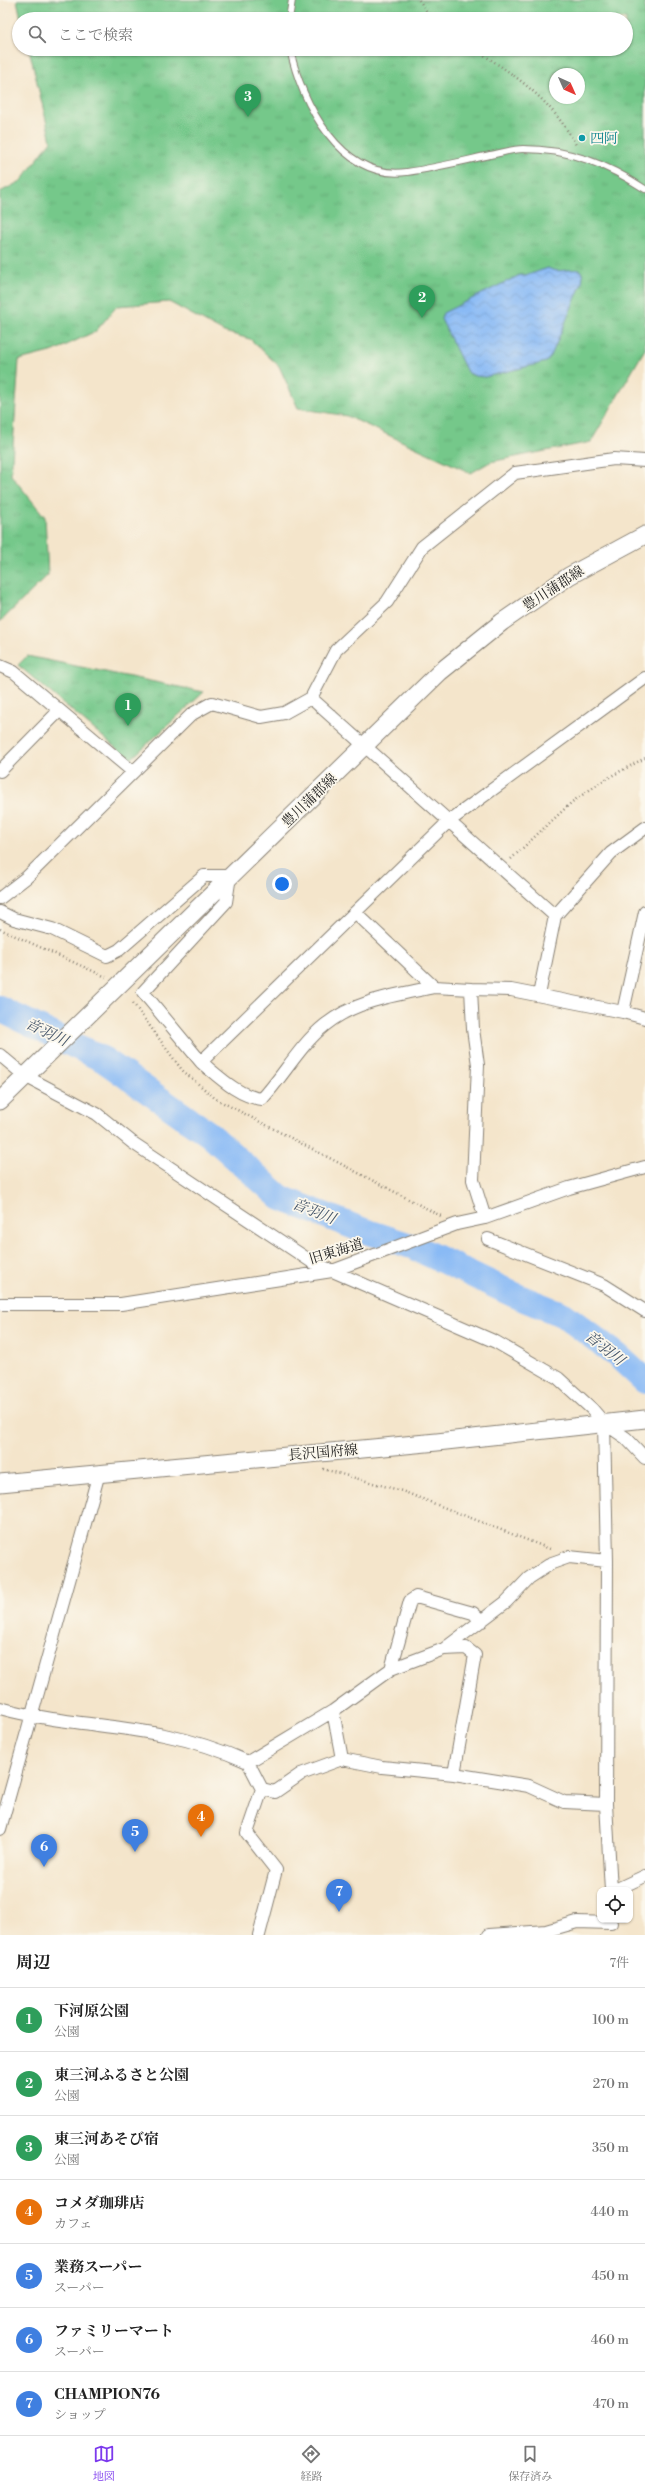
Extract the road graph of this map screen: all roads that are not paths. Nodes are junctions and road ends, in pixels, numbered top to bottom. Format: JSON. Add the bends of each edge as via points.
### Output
{"nodes":[{"id":1,"x":292,"y":0,"type":"edge"},
{"id":2,"x":290,"y":12,"type":"edge"},
{"id":3,"x":292,"y":56,"type":"edge"},
{"id":4,"x":645,"y":189,"type":"edge"},
{"id":5,"x":645,"y":461,"type":"edge"},
{"id":6,"x":645,"y":535,"type":"edge"},
{"id":7,"x":0,"y":666,"type":"edge"},
{"id":8,"x":645,"y":678,"type":"edge"},
{"id":9,"x":311,"y":698,"type":"junction"},
{"id":10,"x":59,"y":711,"type":"junction"},
{"id":11,"x":365,"y":746,"type":"junction"},
{"id":12,"x":0,"y":771,"type":"edge"},
{"id":13,"x":132,"y":771,"type":"junction"},
{"id":14,"x":448,"y":822,"type":"junction"},
{"id":15,"x":645,"y":828,"type":"edge"},
{"id":16,"x":230,"y":876,"type":"junction"},
{"id":17,"x":0,"y":898,"type":"edge"},
{"id":18,"x":0,"y":912,"type":"edge"},
{"id":19,"x":645,"y":912,"type":"edge"},
{"id":20,"x":356,"y":913,"type":"junction"},
{"id":21,"x":555,"y":916,"type":"junction"},
{"id":22,"x":434,"y":987,"type":"junction"},
{"id":23,"x":471,"y":989,"type":"junction"},
{"id":24,"x":539,"y":994,"type":"junction"},
{"id":25,"x":623,"y":1012,"type":"junction"},
{"id":26,"x":645,"y":1018,"type":"edge"},
{"id":27,"x":0,"y":1055,"type":"edge"},
{"id":28,"x":201,"y":1062,"type":"junction"},
{"id":29,"x":28,"y":1073,"type":"junction"},
{"id":30,"x":0,"y":1101,"type":"edge"},
{"id":31,"x":645,"y":1167,"type":"edge"},
{"id":32,"x":484,"y":1218,"type":"junction"},
{"id":33,"x":488,"y":1239,"type":"dead end"},
{"id":34,"x":332,"y":1271,"type":"junction"},
{"id":35,"x":0,"y":1304,"type":"edge"},
{"id":36,"x":645,"y":1311,"type":"edge"},
{"id":37,"x":645,"y":1419,"type":"edge"},
{"id":38,"x":611,"y":1422,"type":"junction"},
{"id":39,"x":645,"y":1458,"type":"edge"},
{"id":40,"x":99,"y":1473,"type":"junction"},
{"id":41,"x":0,"y":1483,"type":"edge"},
{"id":42,"x":607,"y":1561,"type":"junction"},
{"id":43,"x":482,"y":1621,"type":"junction"},
{"id":44,"x":444,"y":1649,"type":"junction"},
{"id":45,"x":391,"y":1669,"type":"junction"},
{"id":46,"x":0,"y":1708,"type":"edge"},
{"id":47,"x":333,"y":1711,"type":"junction"},
{"id":48,"x":31,"y":1717,"type":"junction"},
{"id":49,"x":342,"y":1759,"type":"junction"},
{"id":50,"x":248,"y":1762,"type":"junction"},
{"id":51,"x":454,"y":1774,"type":"junction"},
{"id":52,"x":262,"y":1789,"type":"junction"},
{"id":53,"x":606,"y":1804,"type":"junction"},
{"id":54,"x":0,"y":1829,"type":"edge"},
{"id":55,"x":645,"y":1876,"type":"edge"},
{"id":56,"x":611,"y":1887,"type":"edge"},
{"id":57,"x":622,"y":1887,"type":"edge"},
{"id":58,"x":611,"y":1926,"type":"edge"},
{"id":59,"x":259,"y":1935,"type":"edge"},
{"id":60,"x":489,"y":1935,"type":"edge"}],
"edges":[{"from":1,"to":2,"type":"lane"},
{"from":3,"to":4,"type":"lane","via":[[303,91],[321,125],[342,150],[364,165],[384,171],[405,172],[521,149],[582,156],[621,173]]},
{"from":5,"to":9,"type":"street","via":[[614,459],[515,473],[422,547],[387,602],[336,650]]},
{"from":6,"to":11,"type":"main road","name":"豊川蒲郡線","via":[[570,576],[502,622],[440,672]]},
{"from":7,"to":10,"type":"street","via":[[14,672]]},
{"from":8,"to":14,"type":"street"},
{"from":9,"to":11,"type":"street"},
{"from":9,"to":13,"type":"street","via":[[284,712],[260,717],[212,703],[192,714]]},
{"from":10,"to":12,"type":"street"},
{"from":10,"to":13,"type":"street"},
{"from":11,"to":14,"type":"street"},
{"from":11,"to":16,"type":"main road","name":"豊川蒲郡線"},
{"from":13,"to":17,"type":"street","via":[[27,877]]},
{"from":14,"to":20,"type":"street"},
{"from":14,"to":21,"type":"street"},
{"from":15,"to":21,"type":"street","via":[[611,853]]},
{"from":16,"to":18,"type":"street","via":[[204,876],[119,950],[107,956],[52,929],[14,919]]},
{"from":16,"to":28,"type":"street","via":[[226,902],[143,992]]},
{"from":16,"to":29,"type":"main road","name":"豊川蒲郡線"},
{"from":19,"to":25,"type":"street"},
{"from":20,"to":22,"type":"street"},
{"from":20,"to":28,"type":"street"},
{"from":21,"to":24,"type":"street"},
{"from":22,"to":23,"type":"street"},
{"from":22,"to":28,"type":"street","via":[[369,1001],[325,1024],[262,1099],[253,1098],[226,1082]]},
{"from":23,"to":24,"type":"street"},
{"from":23,"to":32,"type":"street","via":[[478,1065],[473,1180]]},
{"from":24,"to":25,"type":"street"},
{"from":25,"to":26,"type":"street"},
{"from":27,"to":29,"type":"street"},
{"from":29,"to":30,"type":"main road","name":"豊川蒲郡線"},
{"from":29,"to":34,"type":"street","via":[[97,1114],[133,1143],[312,1262]]},
{"from":31,"to":32,"type":"street","name":"旧東海道","via":[[569,1188]]},
{"from":32,"to":34,"type":"street","name":"旧東海道","via":[[457,1224]]},
{"from":33,"to":36,"type":"street","via":[[604,1286]]},
{"from":34,"to":35,"type":"street","name":"旧東海道","via":[[121,1304]]},
{"from":34,"to":38,"type":"street","via":[[496,1342],[558,1378],[592,1409]]},
{"from":37,"to":38,"type":"main road","name":"長沢国府線"},
{"from":38,"to":39,"type":"street"},
{"from":38,"to":40,"type":"main road","name":"長沢国府線","via":[[437,1442]]},
{"from":38,"to":42,"type":"street"},
{"from":40,"to":41,"type":"main road","name":"長沢国府線"},
{"from":40,"to":48,"type":"street"},
{"from":42,"to":43,"type":"street","via":[[569,1557],[552,1563],[529,1578],[506,1602]]},
{"from":42,"to":53,"type":"street"},
{"from":43,"to":44,"type":"street"},
{"from":43,"to":45,"type":"street","via":[[473,1613],[416,1597],[410,1600]]},
{"from":44,"to":45,"type":"street"},
{"from":44,"to":51,"type":"street","via":[[466,1648],[475,1655]]},
{"from":45,"to":47,"type":"street"},
{"from":46,"to":48,"type":"street"},
{"from":47,"to":49,"type":"street"},
{"from":47,"to":50,"type":"street"},
{"from":48,"to":50,"type":"street","via":[[164,1735],[217,1748]]},
{"from":48,"to":54,"type":"street"},
{"from":49,"to":51,"type":"street","via":[[382,1767]]},
{"from":49,"to":52,"type":"street","via":[[301,1774],[275,1792]]},
{"from":50,"to":52,"type":"street"},
{"from":51,"to":53,"type":"street","via":[[529,1786],[564,1802]]},
{"from":52,"to":59,"type":"street","via":[[248,1833],[276,1870]]},
{"from":53,"to":56,"type":"street"},
{"from":55,"to":57,"type":"street"},
{"from":58,"to":60,"type":"street","via":[[577,1922],[546,1931]]}]}
